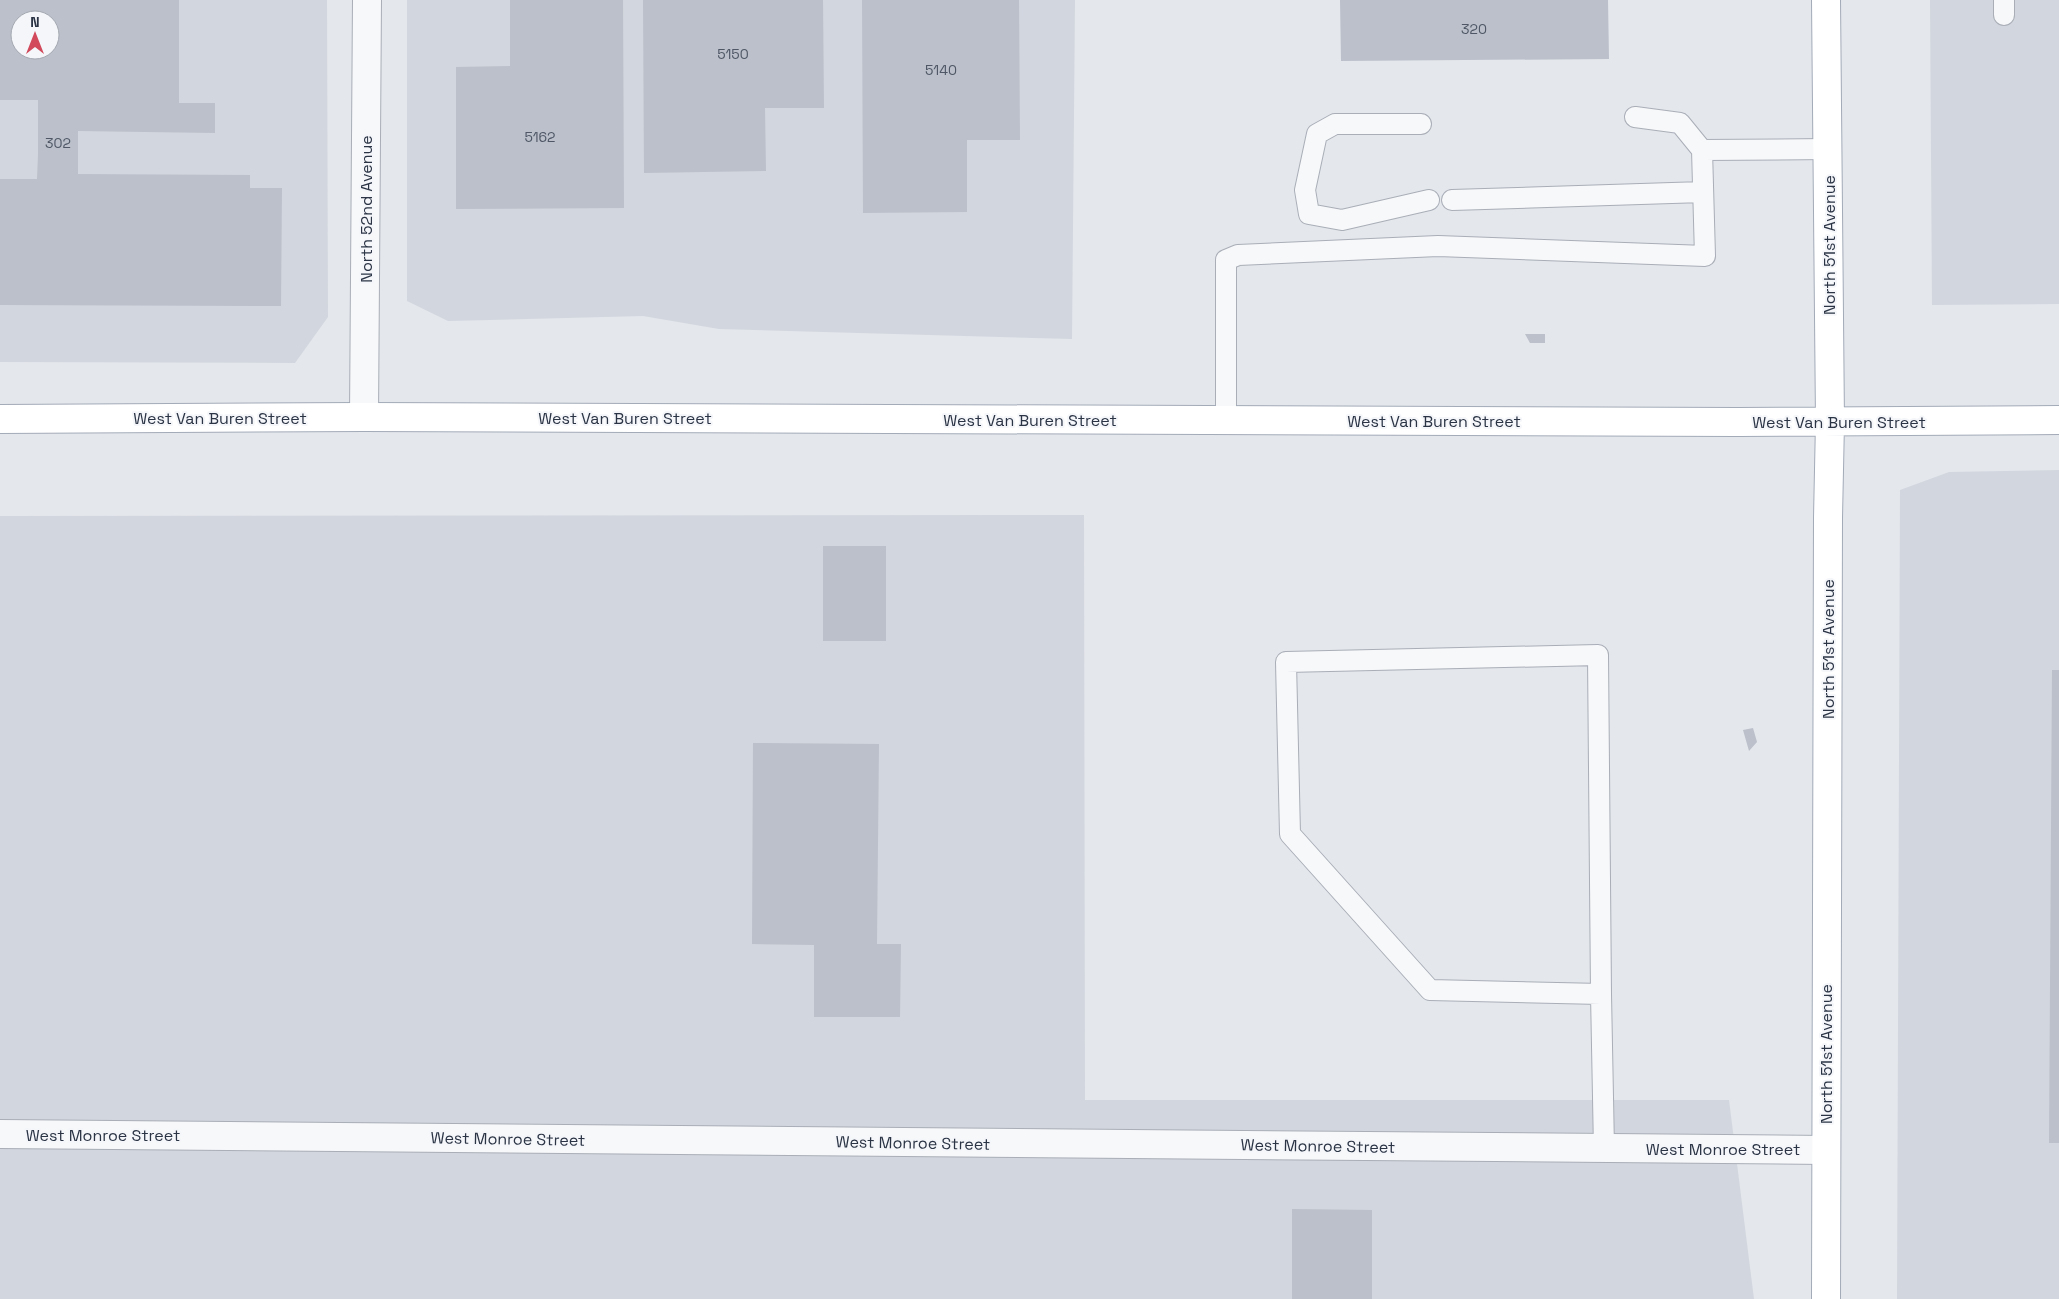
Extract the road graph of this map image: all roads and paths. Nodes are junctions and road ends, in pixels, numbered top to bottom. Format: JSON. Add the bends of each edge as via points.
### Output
{"nodes":[{"id":1,"x":367,"y":0,"type":"edge"},
{"id":2,"x":1826,"y":0,"type":"edge"},
{"id":3,"x":1635,"y":117,"type":"dead end"},
{"id":4,"x":1421,"y":124,"type":"dead end"},
{"id":5,"x":1828,"y":149,"type":"junction"},
{"id":6,"x":1702,"y":150,"type":"junction"},
{"id":7,"x":1703,"y":192,"type":"junction"},
{"id":8,"x":1429,"y":200,"type":"dead end"},
{"id":9,"x":1452,"y":200,"type":"dead end"},
{"id":10,"x":364,"y":417,"type":"junction"},
{"id":11,"x":0,"y":419,"type":"edge"},
{"id":12,"x":1226,"y":420,"type":"junction"},
{"id":13,"x":2059,"y":420,"type":"edge"},
{"id":14,"x":1830,"y":422,"type":"junction"},
{"id":15,"x":1601,"y":994,"type":"junction"},
{"id":16,"x":0,"y":1134,"type":"edge"},
{"id":17,"x":1604,"y":1149,"type":"junction"},
{"id":18,"x":1826,"y":1150,"type":"junction"},
{"id":19,"x":1826,"y":1299,"type":"edge"}],
"edges":[{"from":1,"to":10,"type":"street","name":"North 52nd Avenue"},
{"from":2,"to":5,"type":"main road","name":"North 51st Avenue"},
{"from":3,"to":6,"type":"lane","via":[[1680,123]]},
{"from":4,"to":8,"type":"lane","via":[[1335,124],[1317,134],[1305,190],[1308,214],[1342,220]]},
{"from":5,"to":6,"type":"lane"},
{"from":5,"to":14,"type":"main road","name":"North 51st Avenue"},
{"from":6,"to":7,"type":"lane"},
{"from":7,"to":9,"type":"lane"},
{"from":7,"to":12,"type":"lane","via":[[1705,256],[1438,246],[1238,255],[1226,260]]},
{"from":10,"to":11,"type":"main road","name":"West Van Buren Street"},
{"from":10,"to":12,"type":"main road","name":"West Van Buren Street"},
{"from":12,"to":14,"type":"main road","name":"West Van Buren Street"},
{"from":13,"to":14,"type":"main road","name":"West Van Buren Street"},
{"from":14,"to":18,"type":"main road","name":"North 51st Avenue"},
{"from":15,"to":15,"type":"lane","via":[[1598,655],[1286,662],[1290,834],[1430,990]]},
{"from":15,"to":17,"type":"lane"},
{"from":16,"to":17,"type":"street","name":"West Monroe Street"},
{"from":17,"to":18,"type":"street","name":"West Monroe Street"},
{"from":18,"to":19,"type":"main road","name":"North 51st Avenue"}]}
